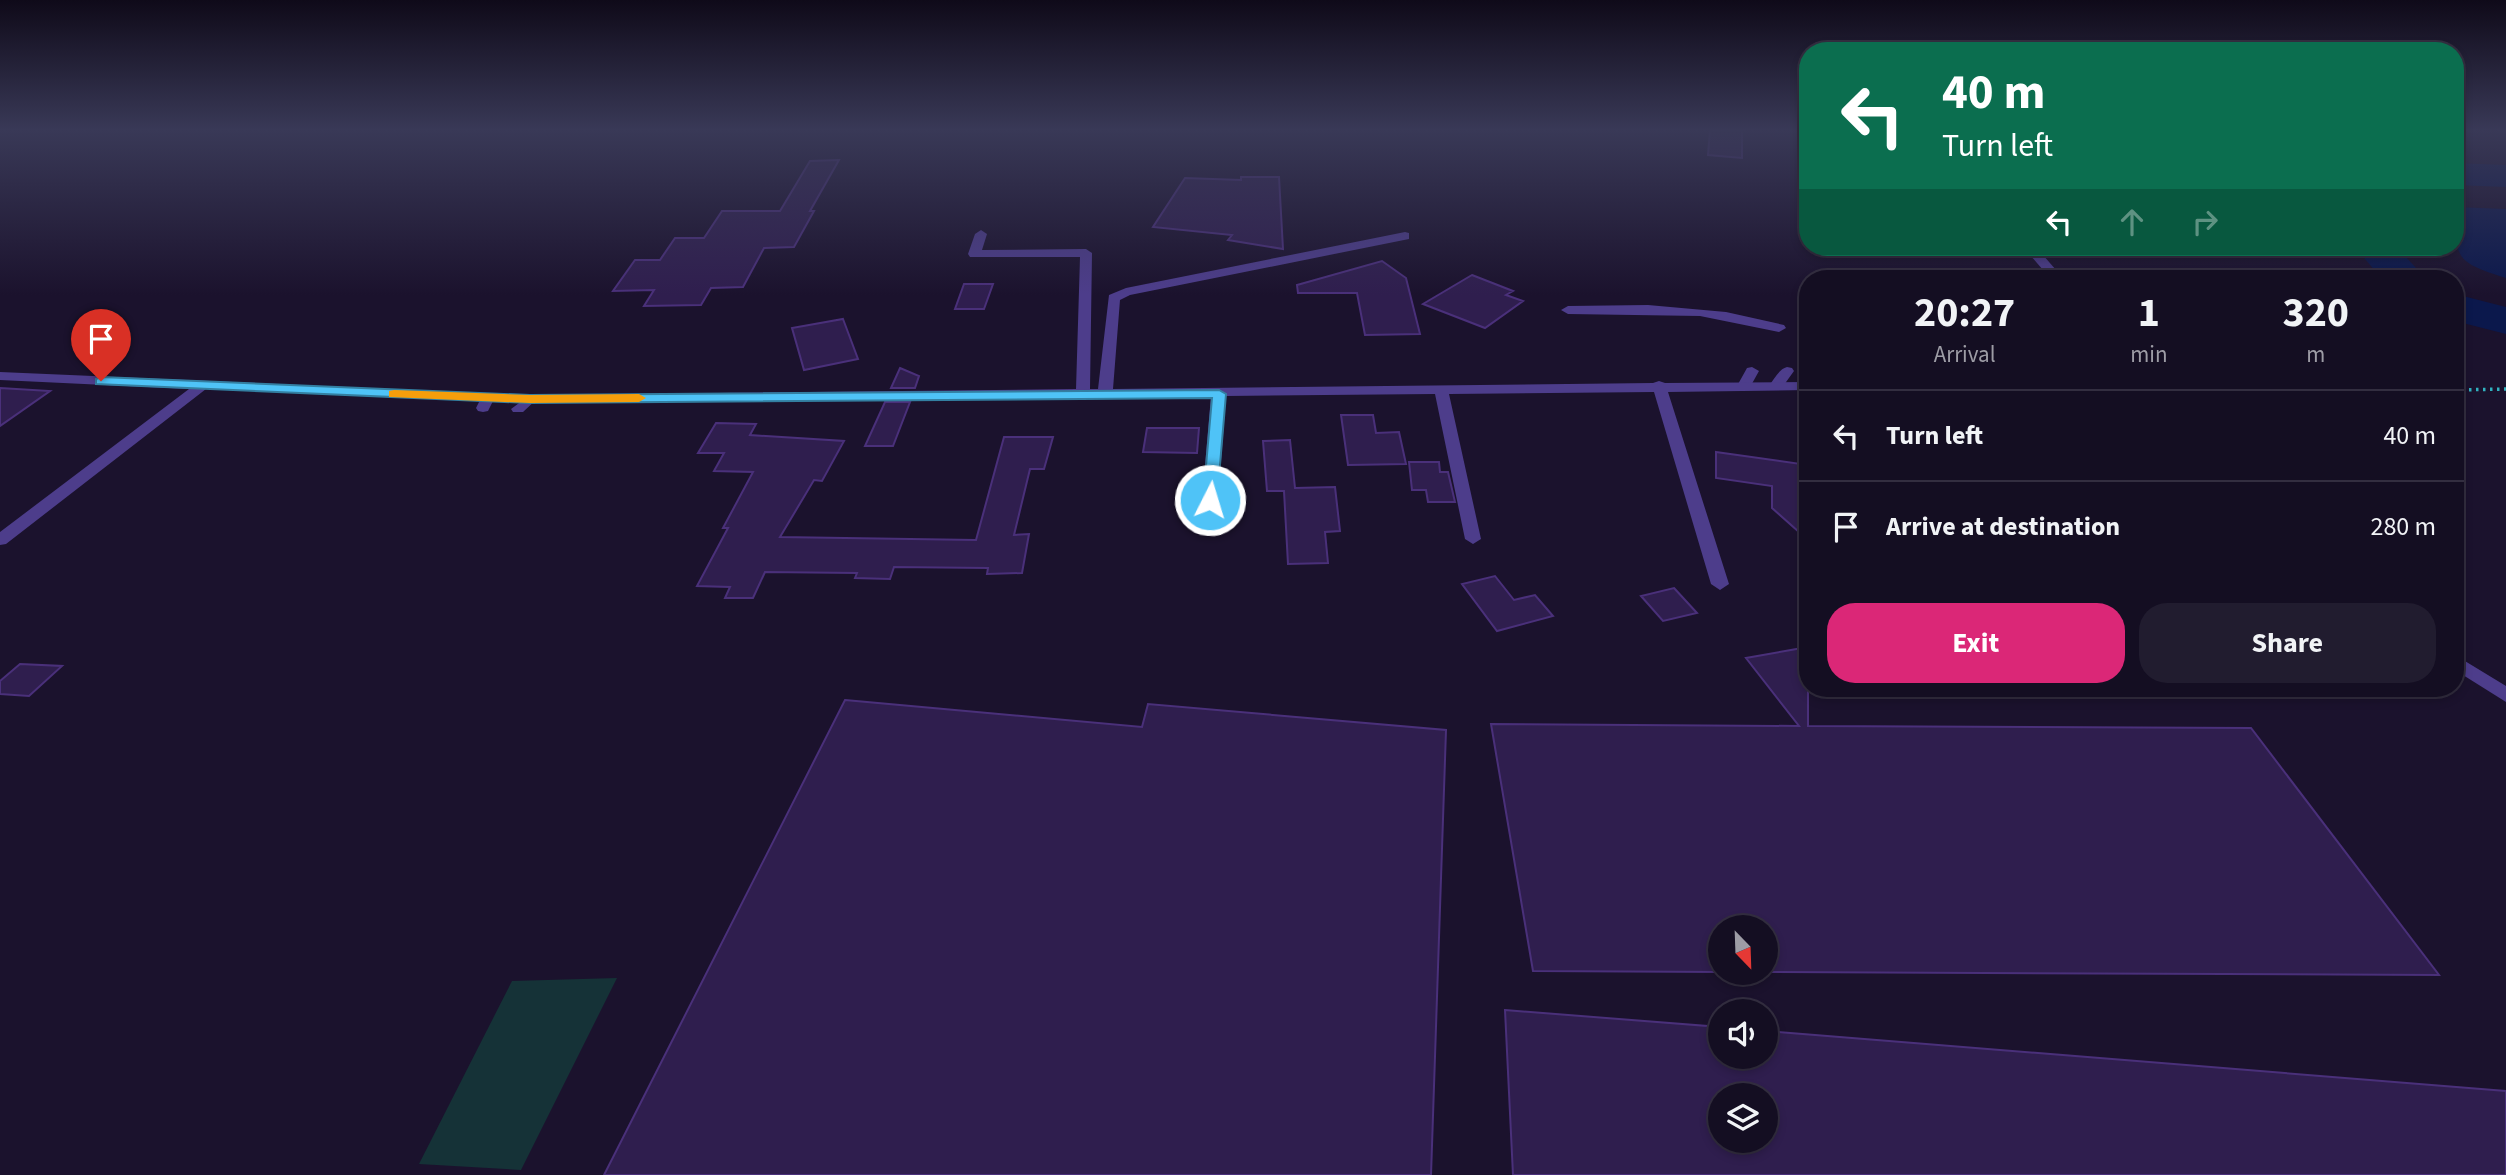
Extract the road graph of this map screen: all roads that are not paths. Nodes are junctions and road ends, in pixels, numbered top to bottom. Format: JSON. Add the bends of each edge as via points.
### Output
{"nodes":[{"id":1,"x":981,"y":234,"type":"dead end"},
{"id":2,"x":1405,"y":236,"type":"dead end"},
{"id":3,"x":2037,"y":256,"type":"edge"},
{"id":4,"x":2050,"y":270,"type":"edge"},
{"id":5,"x":1568,"y":310,"type":"dead end"},
{"id":6,"x":1779,"y":328,"type":"dead end"},
{"id":7,"x":1752,"y":371,"type":"dead end"},
{"id":8,"x":1787,"y":371,"type":"dead end"},
{"id":9,"x":0,"y":376,"type":"edge"},
{"id":10,"x":1659,"y":385,"type":"junction"},
{"id":11,"x":201,"y":386,"type":"junction"},
{"id":12,"x":1744,"y":386,"type":"junction"},
{"id":13,"x":1776,"y":386,"type":"junction"},
{"id":14,"x":1799,"y":386,"type":"edge"},
{"id":15,"x":1441,"y":390,"type":"junction"},
{"id":16,"x":1083,"y":394,"type":"junction"},
{"id":17,"x":1105,"y":394,"type":"junction"},
{"id":18,"x":1219,"y":394,"type":"junction"},
{"id":19,"x":530,"y":399,"type":"junction"},
{"id":20,"x":518,"y":409,"type":"dead end"},
{"id":21,"x":1210,"y":500,"type":"dead end"},
{"id":22,"x":1473,"y":539,"type":"dead end"},
{"id":23,"x":0,"y":540,"type":"edge"},
{"id":24,"x":1720,"y":584,"type":"dead end"},
{"id":25,"x":2464,"y":667,"type":"edge"},
{"id":26,"x":2506,"y":695,"type":"edge"}],
"edges":[{"from":1,"to":16,"type":"street","via":[[974,254],[1086,253]]},
{"from":2,"to":17,"type":"street","via":[[1114,298]]},
{"from":3,"to":4,"type":"street"},
{"from":5,"to":6,"type":"street","via":[[1672,309],[1739,316]]},
{"from":7,"to":12,"type":"street"},
{"from":8,"to":13,"type":"street"},
{"from":9,"to":11,"type":"street"},
{"from":10,"to":12,"type":"street"},
{"from":10,"to":15,"type":"street"},
{"from":10,"to":24,"type":"street"},
{"from":11,"to":19,"type":"street","via":[[486,402]]},
{"from":11,"to":23,"type":"street"},
{"from":12,"to":13,"type":"street"},
{"from":13,"to":14,"type":"street"},
{"from":15,"to":18,"type":"street"},
{"from":15,"to":22,"type":"street"},
{"from":16,"to":17,"type":"street"},
{"from":16,"to":19,"type":"street"},
{"from":17,"to":18,"type":"street"},
{"from":18,"to":21,"type":"street"},
{"from":19,"to":20,"type":"street"},
{"from":25,"to":26,"type":"street"}]}
